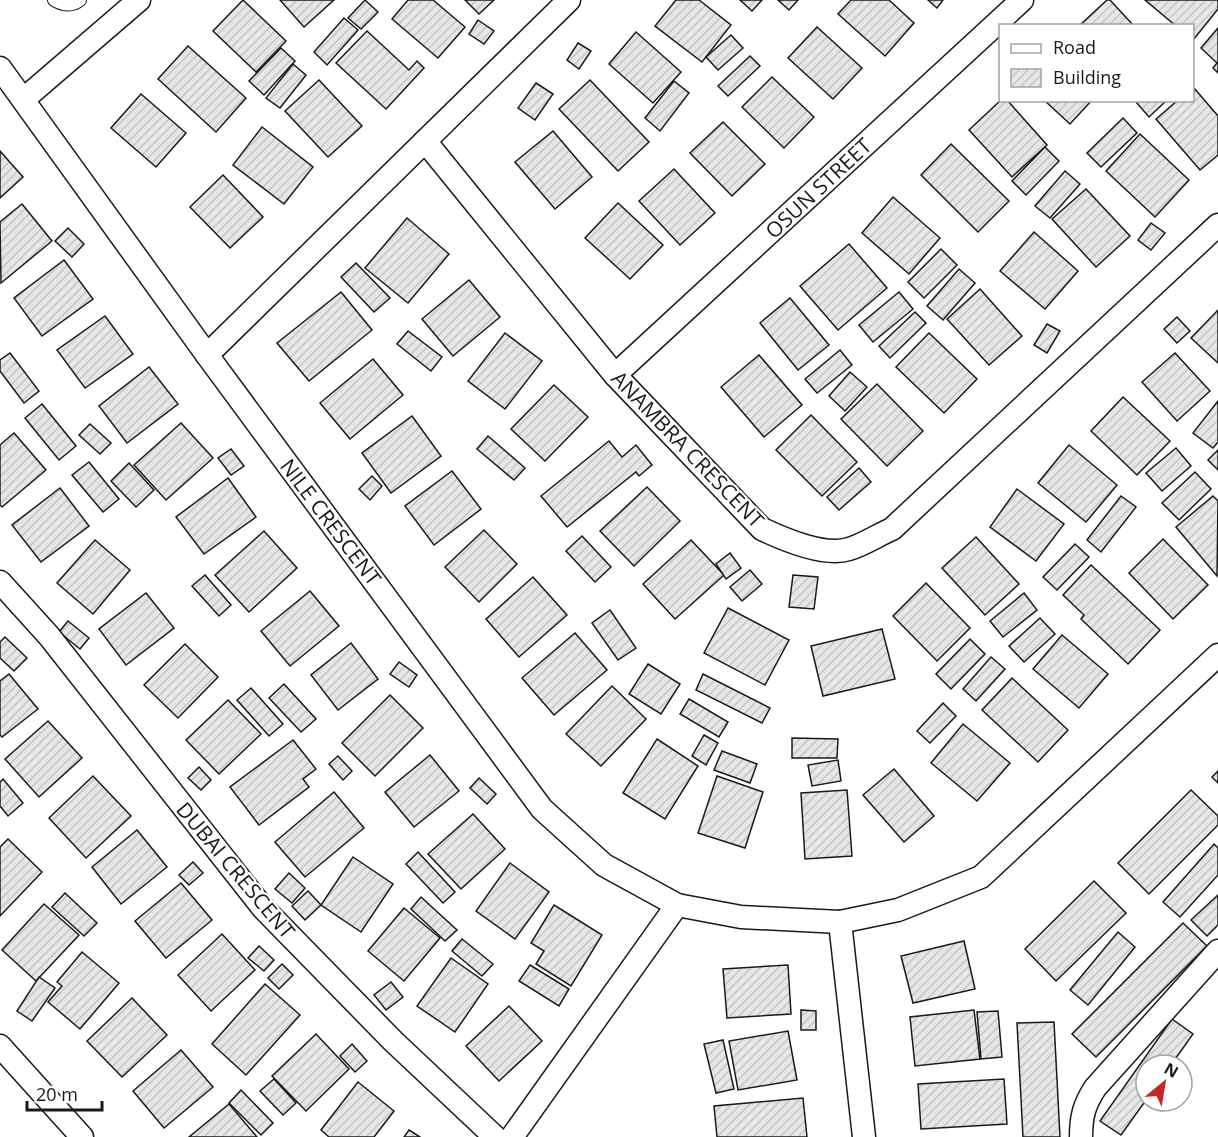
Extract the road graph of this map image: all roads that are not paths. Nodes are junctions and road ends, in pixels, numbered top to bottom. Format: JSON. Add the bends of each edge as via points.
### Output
{"nodes":[{"id":1,"x":54,"y":0,"type":"edge"},
{"id":2,"x":80,"y":0,"type":"edge"},
{"id":3,"x":139,"y":0,"type":"edge"},
{"id":4,"x":569,"y":0,"type":"edge"},
{"id":5,"x":1022,"y":0,"type":"edge"},
{"id":6,"x":0,"y":68,"type":"edge"},
{"id":7,"x":24,"y":99,"type":"junction"},
{"id":8,"x":425,"y":141,"type":"junction"},
{"id":9,"x":1218,"y":225,"type":"edge"},
{"id":10,"x":207,"y":355,"type":"junction"},
{"id":11,"x":615,"y":375,"type":"junction"},
{"id":12,"x":0,"y":582,"type":"edge"},
{"id":13,"x":1218,"y":655,"type":"edge"},
{"id":14,"x":677,"y":905,"type":"junction"},
{"id":15,"x":840,"y":922,"type":"junction"},
{"id":16,"x":1218,"y":951,"type":"edge"},
{"id":17,"x":0,"y":1046,"type":"edge"},
{"id":18,"x":82,"y":1137,"type":"edge"},
{"id":19,"x":495,"y":1137,"type":"edge"},
{"id":20,"x":512,"y":1137,"type":"edge"},
{"id":21,"x":864,"y":1137,"type":"edge"},
{"id":22,"x":1081,"y":1137,"type":"edge"}],
"edges":[{"from":1,"to":2,"type":"lane","via":[[67,5]]},
{"from":3,"to":7,"type":"street"},
{"from":4,"to":8,"type":"street"},
{"from":5,"to":11,"type":"street","name":"OSUN STREET"},
{"from":6,"to":7,"type":"street","name":"NILE CRESCENT"},
{"from":7,"to":10,"type":"street","name":"NILE CRESCENT"},
{"from":8,"to":10,"type":"street"},
{"from":8,"to":11,"type":"street","name":"ANAMBRA CRESCENT"},
{"from":9,"to":11,"type":"street","name":"ANAMBRA CRESCENT","via":[[892,529],[847,550],[788,542],[762,529]]},
{"from":10,"to":14,"type":"street","name":"NILE CRESCENT","via":[[542,809],[604,865]]},
{"from":12,"to":19,"type":"street","name":"DUBAI CRESCENT","via":[[49,636],[263,908],[393,1041]]},
{"from":13,"to":15,"type":"street","name":"NILE CRESCENT","via":[[981,876],[898,910]]},
{"from":14,"to":15,"type":"street","name":"NILE CRESCENT","via":[[741,917]]},
{"from":14,"to":20,"type":"street"},
{"from":15,"to":21,"type":"street"},
{"from":16,"to":22,"type":"street","via":[[1095,1089],[1085,1103]]},
{"from":17,"to":18,"type":"street"}]}
